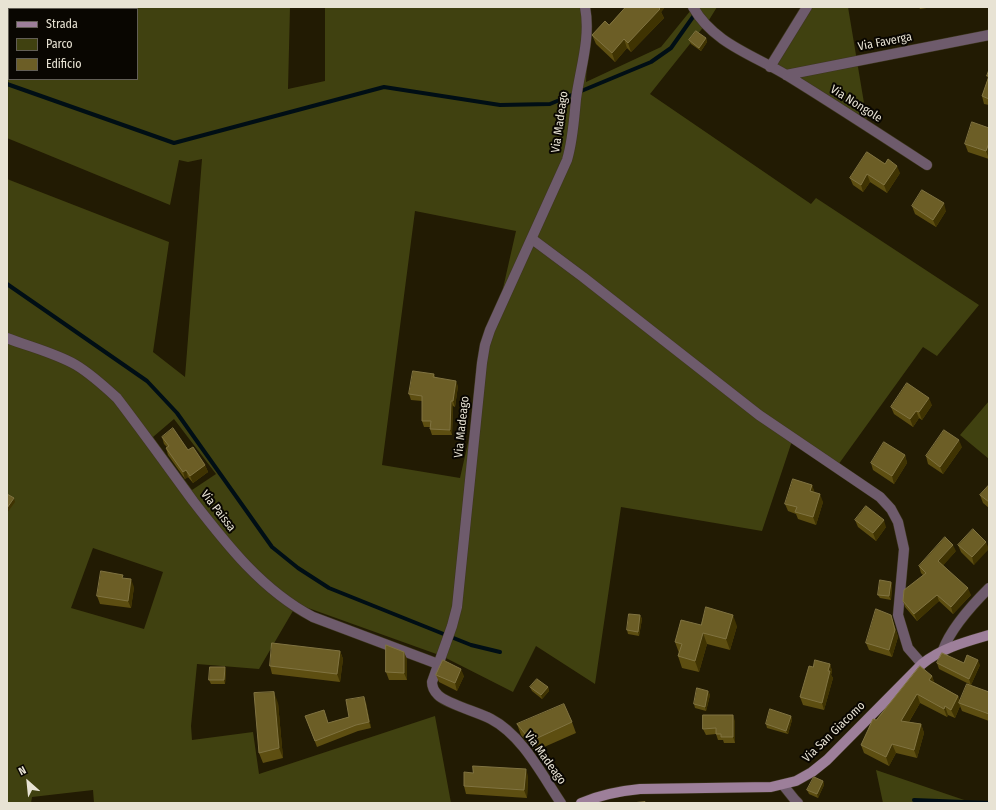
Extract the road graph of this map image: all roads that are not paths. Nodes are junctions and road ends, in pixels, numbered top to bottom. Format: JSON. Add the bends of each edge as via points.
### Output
{"nodes":[{"id":1,"x":585,"y":7,"type":"edge"},
{"id":2,"x":693,"y":7,"type":"edge"},
{"id":3,"x":807,"y":7,"type":"edge"},
{"id":4,"x":989,"y":35,"type":"edge"},
{"id":5,"x":770,"y":67,"type":"junction"},
{"id":6,"x":786,"y":75,"type":"junction"},
{"id":7,"x":928,"y":164,"type":"dead end"},
{"id":8,"x":532,"y":239,"type":"junction"},
{"id":9,"x":7,"y":338,"type":"edge"},
{"id":10,"x":989,"y":588,"type":"edge"},
{"id":11,"x":989,"y":635,"type":"edge"},
{"id":12,"x":943,"y":650,"type":"junction"},
{"id":13,"x":438,"y":664,"type":"junction"},
{"id":14,"x":922,"y":664,"type":"junction"},
{"id":15,"x":783,"y":785,"type":"junction"},
{"id":16,"x":561,"y":803,"type":"edge"},
{"id":17,"x":581,"y":803,"type":"edge"},
{"id":18,"x":798,"y":803,"type":"edge"}],
"edges":[{"from":1,"to":8,"type":"street","name":"Via Madeago","via":[[586,45],[570,149]]},
{"from":2,"to":5,"type":"street","name":"Via Nongole","via":[[698,16],[718,36]]},
{"from":3,"to":5,"type":"street"},
{"from":4,"to":6,"type":"street","name":"Via Faverga"},
{"from":5,"to":6,"type":"street","name":"Via Nongole"},
{"from":6,"to":7,"type":"street","name":"Via Nongole"},
{"from":8,"to":13,"type":"street","name":"Via Madeago","via":[[485,346],[457,607]]},
{"from":8,"to":14,"type":"street","via":[[759,415],[880,497],[898,522],[904,549],[898,615],[908,648]]},
{"from":9,"to":13,"type":"street","name":"Via Paissa","via":[[61,358],[105,386],[117,398],[234,553],[264,583],[295,608]]},
{"from":10,"to":12,"type":"street","via":[[947,640]]},
{"from":11,"to":12,"type":"street","name":"Via San Giacomo"},
{"from":12,"to":14,"type":"street","name":"Via San Giacomo"},
{"from":13,"to":16,"type":"street","name":"Via Madeago","via":[[432,682],[437,694],[502,726],[520,744]]},
{"from":14,"to":15,"type":"street","name":"Via San Giacomo","via":[[827,760],[812,772]]},
{"from":15,"to":17,"type":"street","name":"Via San Giacomo","via":[[759,788],[640,789],[607,794]]},
{"from":15,"to":18,"type":"street"}]}
